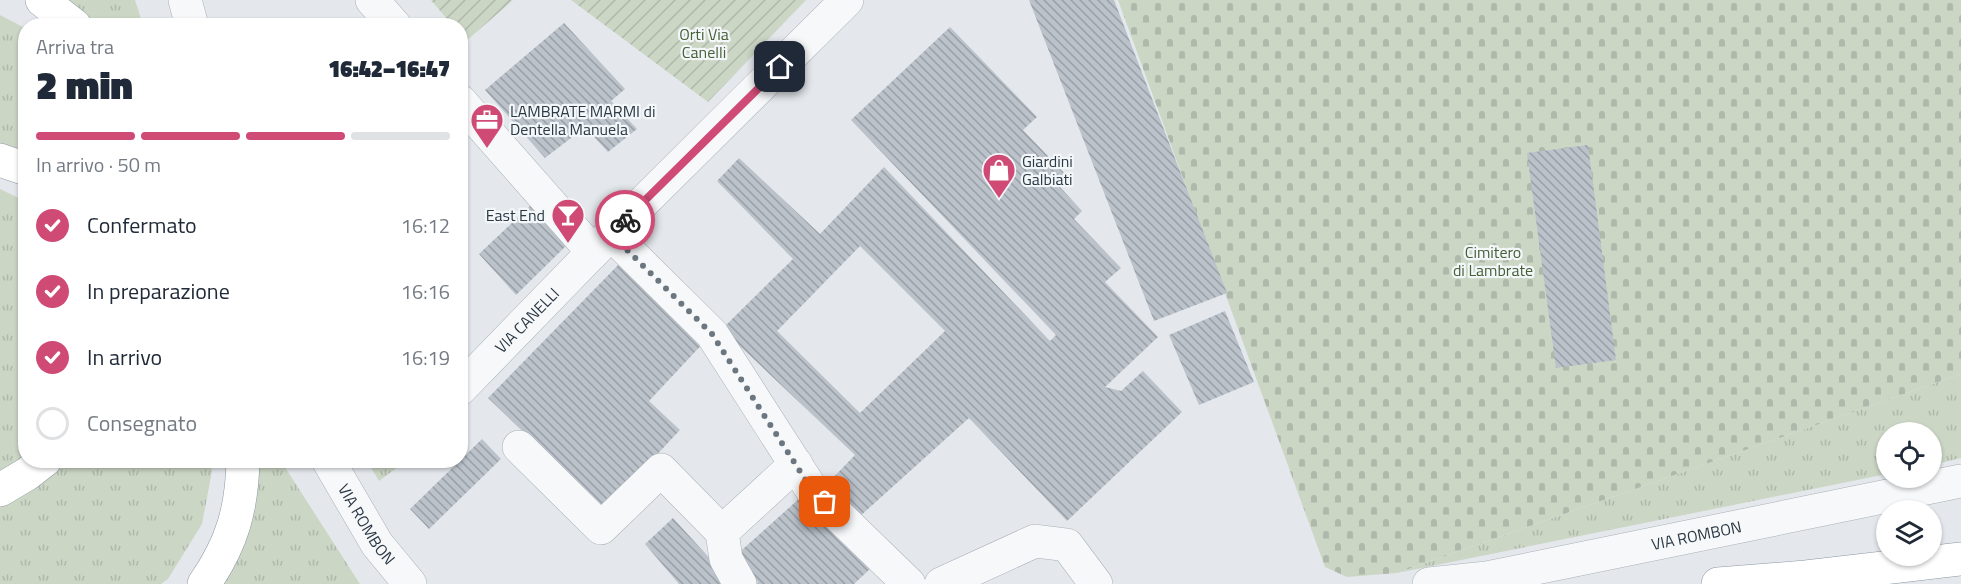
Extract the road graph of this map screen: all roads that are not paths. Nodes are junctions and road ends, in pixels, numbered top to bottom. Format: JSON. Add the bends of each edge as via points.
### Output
{"nodes":[{"id":1,"x":42,"y":0,"type":"edge"},
{"id":2,"x":185,"y":0,"type":"edge"},
{"id":3,"x":372,"y":0,"type":"edge"},
{"id":4,"x":847,"y":0,"type":"edge"},
{"id":5,"x":65,"y":18,"type":"edge"},
{"id":6,"x":190,"y":18,"type":"edge"},
{"id":7,"x":388,"y":18,"type":"edge"},
{"id":8,"x":468,"y":109,"type":"edge"},
{"id":9,"x":0,"y":160,"type":"edge"},
{"id":10,"x":18,"y":166,"type":"edge"},
{"id":11,"x":602,"y":243,"type":"junction"},
{"id":12,"x":468,"y":381,"type":"edge"},
{"id":13,"x":519,"y":447,"type":"dead end"},
{"id":14,"x":796,"y":464,"type":"junction"},
{"id":15,"x":35,"y":468,"type":"edge"},
{"id":16,"x":242,"y":468,"type":"edge"},
{"id":17,"x":333,"y":468,"type":"edge"},
{"id":18,"x":1961,"y":481,"type":"edge"},
{"id":19,"x":0,"y":490,"type":"edge"},
{"id":20,"x":722,"y":532,"type":"junction"},
{"id":21,"x":1961,"y":559,"type":"edge"},
{"id":22,"x":204,"y":584,"type":"edge"},
{"id":23,"x":410,"y":584,"type":"edge"},
{"id":24,"x":740,"y":584,"type":"edge"},
{"id":25,"x":909,"y":584,"type":"edge"},
{"id":26,"x":941,"y":584,"type":"edge"},
{"id":27,"x":1096,"y":584,"type":"edge"},
{"id":28,"x":1429,"y":584,"type":"edge"},
{"id":29,"x":1718,"y":584,"type":"edge"}],
"edges":[{"from":1,"to":5,"type":"highway"},
{"from":2,"to":6,"type":"street"},
{"from":3,"to":7,"type":"street"},
{"from":4,"to":11,"type":"street","name":"VIA CANELLI"},
{"from":8,"to":11,"type":"street"},
{"from":9,"to":10,"type":"highway"},
{"from":11,"to":12,"type":"street","name":"VIA CANELLI"},
{"from":11,"to":14,"type":"street","via":[[712,334]]},
{"from":13,"to":20,"type":"street","via":[[601,528],[661,470]]},
{"from":14,"to":20,"type":"street"},
{"from":14,"to":25,"type":"street","via":[[812,490]]},
{"from":15,"to":19,"type":"highway"},
{"from":16,"to":22,"type":"highway","via":[[239,510],[231,536],[220,562]]},
{"from":17,"to":23,"type":"street","name":"VIA ROMBON","via":[[377,544]]},
{"from":18,"to":28,"type":"street","name":"VIA ROMBON","via":[[1487,578]]},
{"from":20,"to":24,"type":"street","via":[[726,559]]},
{"from":21,"to":29,"type":"highway"},
{"from":26,"to":27,"type":"street","via":[[1035,541],[1067,545]]}]}
